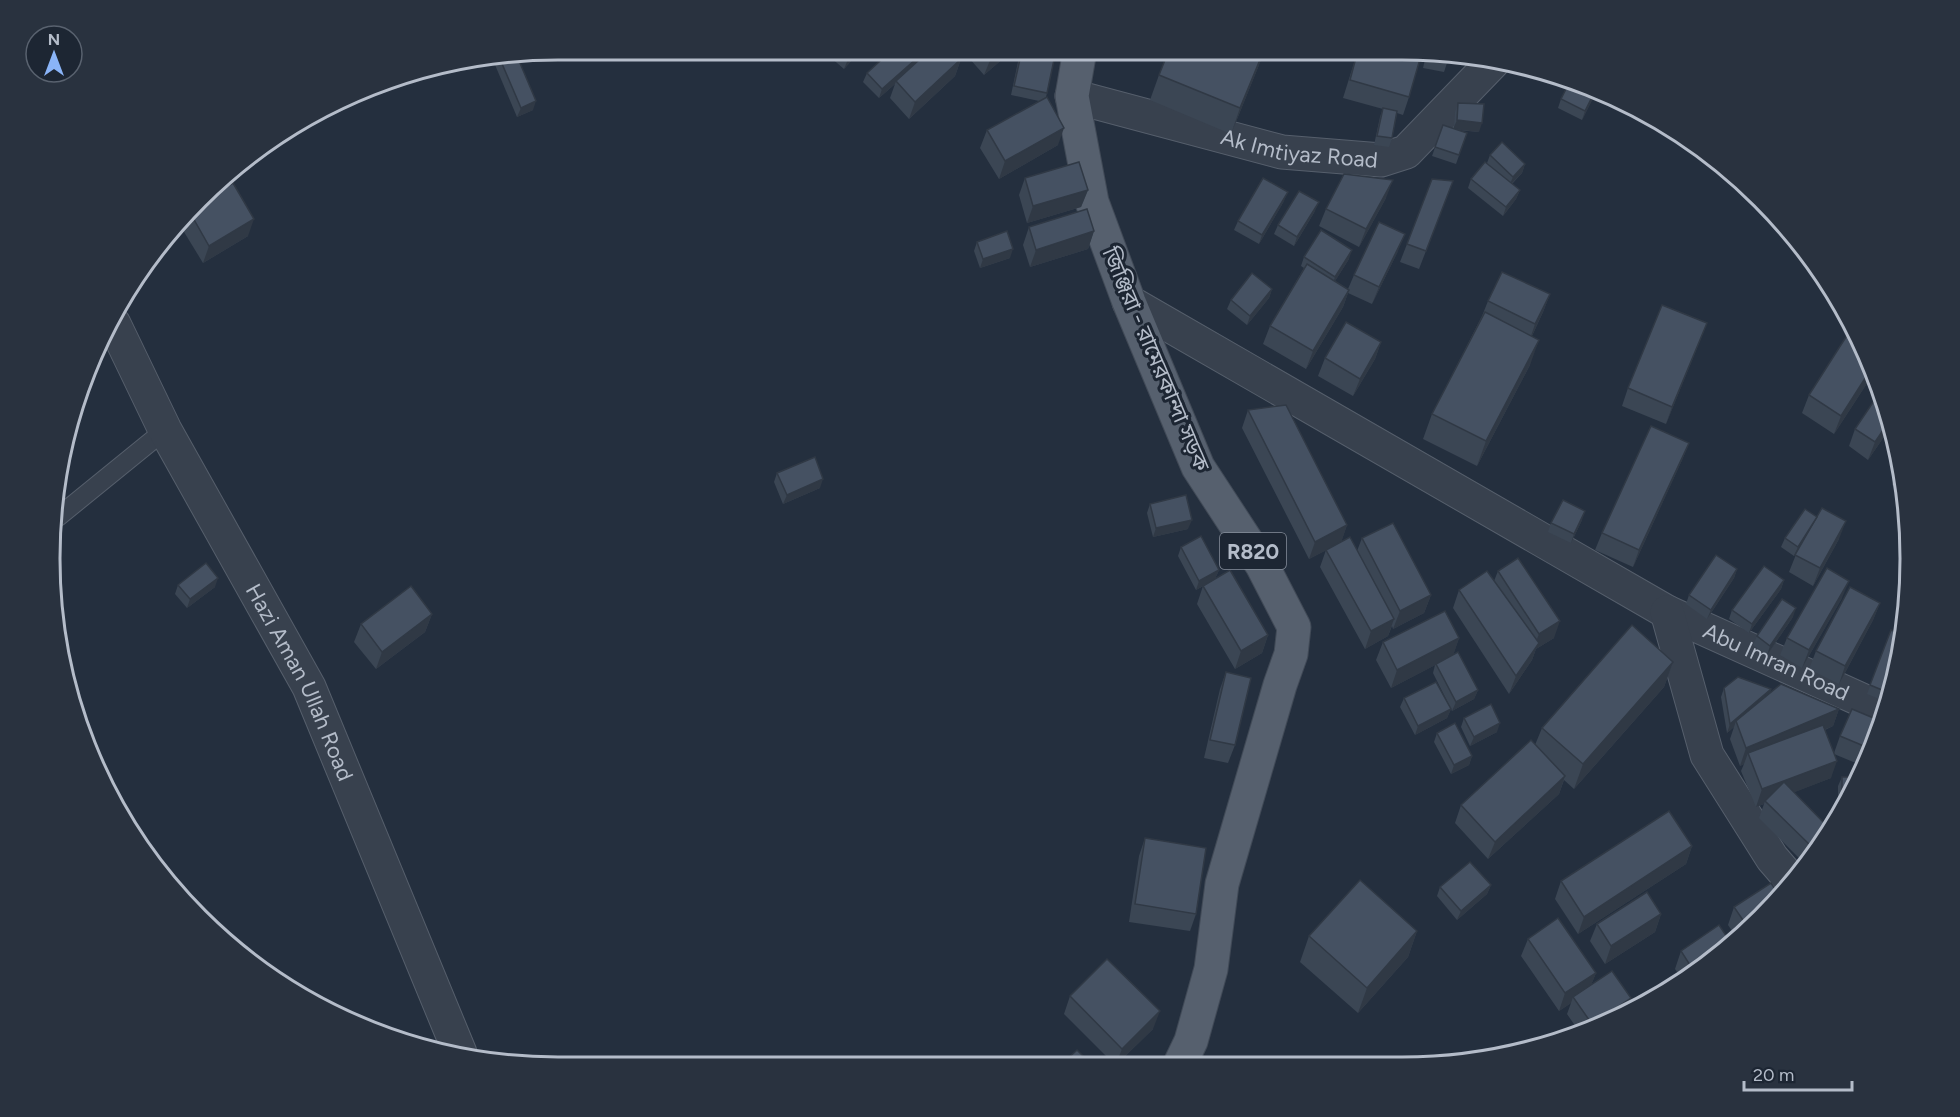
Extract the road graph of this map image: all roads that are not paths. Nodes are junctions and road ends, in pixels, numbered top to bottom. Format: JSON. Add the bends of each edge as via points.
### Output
{"nodes":[{"id":1,"x":1078,"y":60,"type":"edge"},
{"id":2,"x":1487,"y":68,"type":"edge"},
{"id":3,"x":1072,"y":96,"type":"junction"},
{"id":4,"x":1129,"y":302,"type":"junction"},
{"id":5,"x":116,"y":329,"type":"edge"},
{"id":6,"x":165,"y":430,"type":"junction"},
{"id":7,"x":62,"y":514,"type":"edge"},
{"id":8,"x":1668,"y":612,"type":"junction"},
{"id":9,"x":1877,"y":707,"type":"edge"},
{"id":10,"x":1786,"y":875,"type":"edge"},
{"id":11,"x":457,"y":1046,"type":"edge"},
{"id":12,"x":1183,"y":1057,"type":"edge"}],
"edges":[{"from":1,"to":3,"type":"main road","name":"জিঞ্জিরা - রামেরকান্দা সড়ক","number":"R820"},
{"from":2,"to":3,"type":"street","name":"Ak Imtiyaz Road","via":[[1406,152],[1381,160],[1282,152]]},
{"from":3,"to":4,"type":"main road","name":"জিঞ্জিরা - রামেরকান্দা সড়ক","number":"R820","via":[[1092,202]]},
{"from":4,"to":8,"type":"street","name":"Abu Imran Road"},
{"from":4,"to":12,"type":"main road","name":"জিঞ্জিরা - রামেরকান্দা সড়ক","number":"R820","via":[[1198,467],[1262,565],[1294,627],[1291,654],[1222,884],[1211,969],[1191,1041]]},
{"from":5,"to":6,"type":"street","name":"Hazi Aman Ullah Road"},
{"from":6,"to":7,"type":"lane"},
{"from":6,"to":11,"type":"street","name":"Hazi Aman Ullah Road","via":[[309,687]]},
{"from":8,"to":9,"type":"street","name":"Abu Imran Road"},
{"from":8,"to":10,"type":"street","via":[[1707,755]]}]}
